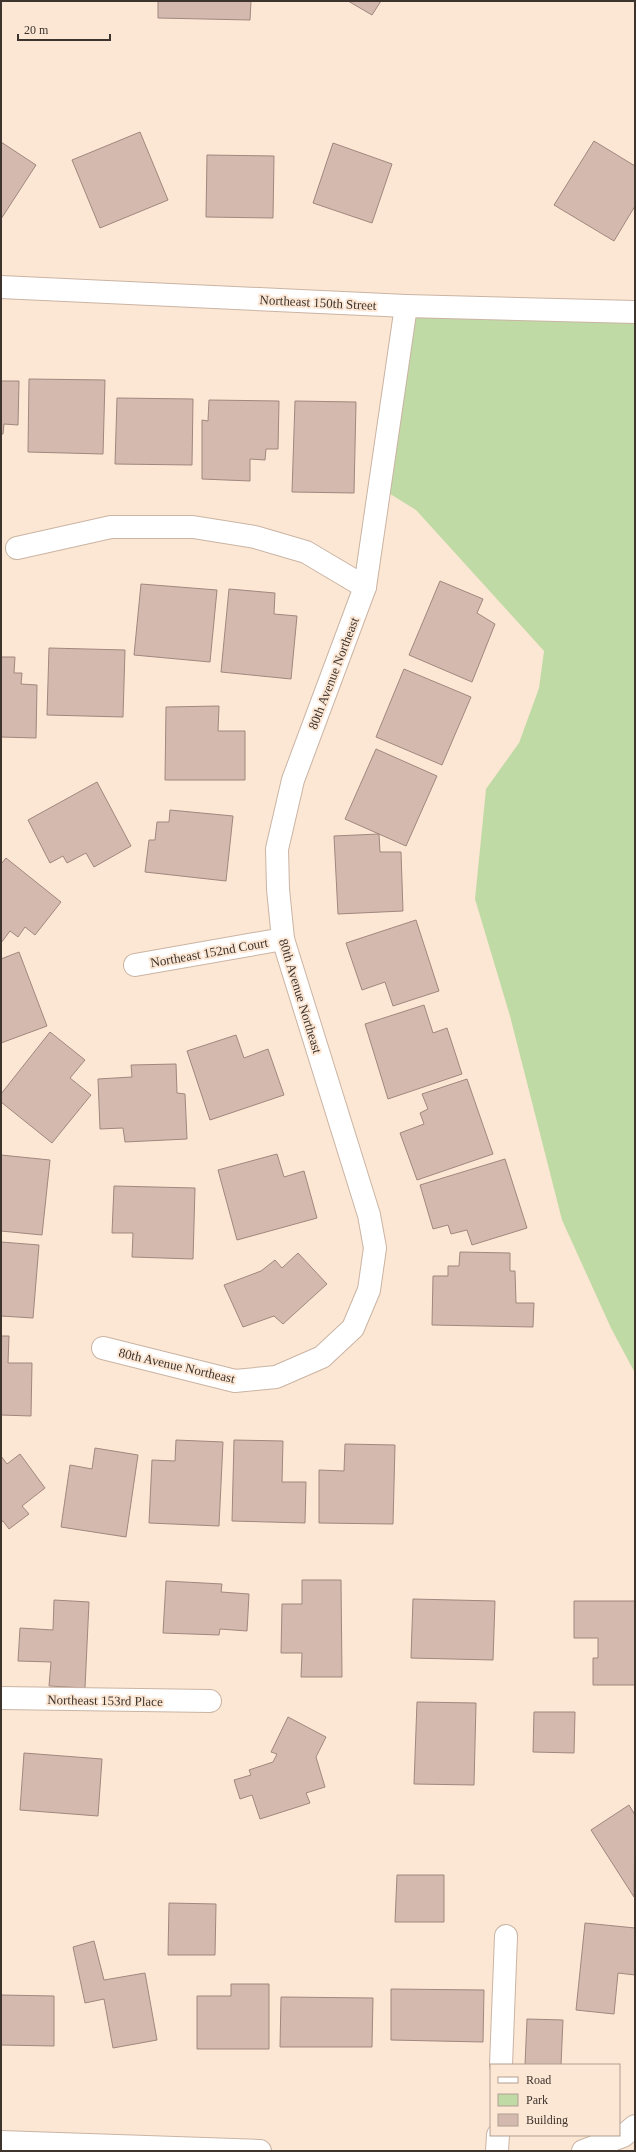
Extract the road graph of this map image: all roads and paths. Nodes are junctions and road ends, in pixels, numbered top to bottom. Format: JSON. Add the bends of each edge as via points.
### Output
{"nodes":[{"id":1,"x":1,"y":287,"type":"edge"},
{"id":2,"x":406,"y":306,"type":"junction"},
{"id":3,"x":635,"y":312,"type":"edge"},
{"id":4,"x":17,"y":548,"type":"dead end"},
{"id":5,"x":365,"y":587,"type":"junction"},
{"id":6,"x":282,"y":939,"type":"junction"},
{"id":7,"x":135,"y":965,"type":"dead end"},
{"id":8,"x":103,"y":1348,"type":"dead end"},
{"id":9,"x":1,"y":1698,"type":"edge"},
{"id":10,"x":210,"y":1701,"type":"dead end"},
{"id":11,"x":506,"y":1936,"type":"dead end"},
{"id":12,"x":501,"y":2064,"type":"edge"},
{"id":13,"x":635,"y":2126,"type":"edge"},
{"id":14,"x":498,"y":2136,"type":"edge"},
{"id":15,"x":1,"y":2142,"type":"edge"},
{"id":16,"x":260,"y":2151,"type":"edge"},
{"id":17,"x":497,"y":2151,"type":"edge"},
{"id":18,"x":583,"y":2151,"type":"edge"}],
"edges":[{"from":1,"to":2,"type":"street","name":"Northeast 150th Street"},
{"from":2,"to":3,"type":"street","name":"Northeast 150th Street"},
{"from":2,"to":5,"type":"street","name":"80th Avenue Northeast"},
{"from":4,"to":5,"type":"street","via":[[111,527],[193,527],[255,537],[306,552]]},
{"from":5,"to":6,"type":"street","name":"80th Avenue Northeast","via":[[293,780],[276,849]]},
{"from":6,"to":7,"type":"street","name":"Northeast 152nd Court"},
{"from":6,"to":8,"type":"street","name":"80th Avenue Northeast","via":[[370,1222],[375,1248],[369,1290],[353,1328],[322,1357],[276,1377],[235,1381]]},
{"from":9,"to":10,"type":"street","name":"Northeast 153rd Place"},
{"from":11,"to":12,"type":"street"},
{"from":13,"to":18,"type":"street","via":[[623,2136]]},
{"from":14,"to":17,"type":"street"},
{"from":15,"to":16,"type":"street"}]}
